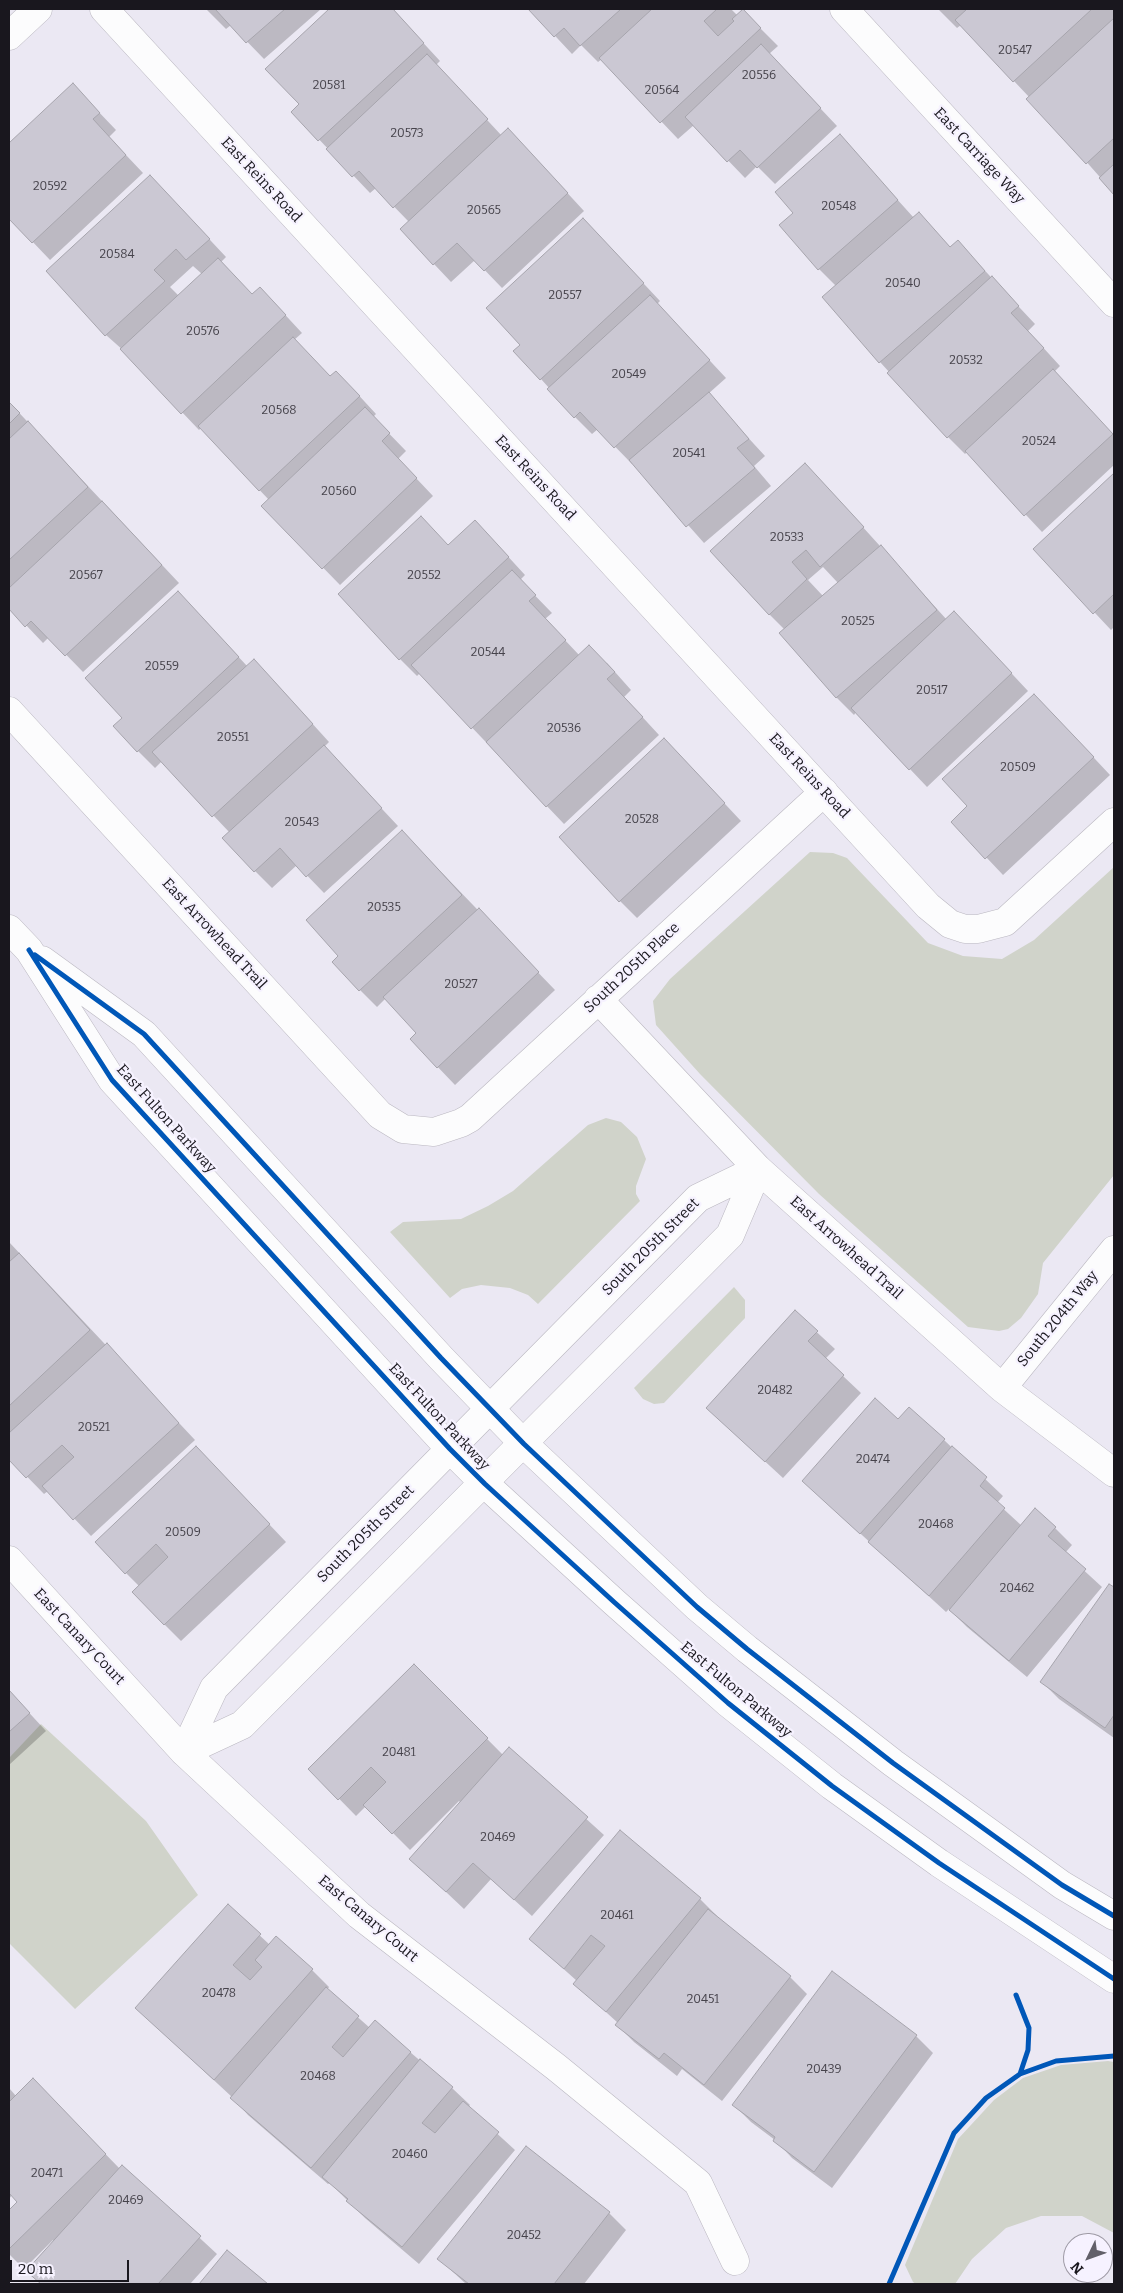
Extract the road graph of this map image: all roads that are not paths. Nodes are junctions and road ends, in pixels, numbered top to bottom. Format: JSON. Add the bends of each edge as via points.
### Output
{"nodes":[{"id":1,"x":38,"y":9,"type":"edge"},
{"id":2,"x":104,"y":9,"type":"edge"},
{"id":3,"x":844,"y":9,"type":"edge"},
{"id":4,"x":9,"y":36,"type":"edge"},
{"id":5,"x":1114,"y":303,"type":"edge"},
{"id":6,"x":9,"y":711,"type":"edge"},
{"id":7,"x":824,"y":792,"type":"junction"},
{"id":8,"x":1114,"y":822,"type":"edge"},
{"id":9,"x":9,"y":928,"type":"edge"},
{"id":10,"x":29,"y":950,"type":"junction"},
{"id":11,"x":598,"y":999,"type":"junction"},
{"id":12,"x":434,"y":1132,"type":"joint"},
{"id":13,"x":758,"y":1169,"type":"junction"},
{"id":14,"x":1114,"y":1250,"type":"edge"},
{"id":15,"x":1002,"y":1388,"type":"junction"},
{"id":16,"x":490,"y":1409,"type":"junction"},
{"id":17,"x":524,"y":1444,"type":"junction"},
{"id":18,"x":450,"y":1449,"type":"junction"},
{"id":19,"x":1114,"y":1473,"type":"edge"},
{"id":20,"x":485,"y":1484,"type":"junction"},
{"id":21,"x":9,"y":1560,"type":"edge"},
{"id":22,"x":184,"y":1752,"type":"junction"},
{"id":23,"x":1114,"y":1916,"type":"edge"},
{"id":24,"x":1114,"y":1979,"type":"edge"},
{"id":25,"x":735,"y":2261,"type":"dead end"}],
"edges":[{"from":1,"to":4,"type":"street"},
{"from":2,"to":7,"type":"street","name":"East Reins Road"},
{"from":3,"to":5,"type":"street","name":"East Carriage Way"},
{"from":6,"to":12,"type":"street","name":"East Arrowhead Trail","via":[[380,1116],[403,1129]]},
{"from":7,"to":8,"type":"street","name":"East Reins Road","via":[[928,906],[950,924],[965,929],[1004,922]]},
{"from":7,"to":11,"type":"street","name":"South 205th Place"},
{"from":9,"to":10,"type":"street","name":"East Fulton Parkway"},
{"from":10,"to":16,"type":"street","name":"East Fulton Parkway","via":[[144,1034]]},
{"from":10,"to":18,"type":"street","name":"East Fulton Parkway","via":[[112,1080]]},
{"from":11,"to":12,"type":"street","name":"South 205th Place","via":[[470,1118]]},
{"from":11,"to":13,"type":"street","name":"East Arrowhead Trail"},
{"from":13,"to":15,"type":"street","name":"East Arrowhead Trail"},
{"from":13,"to":16,"type":"street","name":"South 205th Street","via":[[698,1198]]},
{"from":13,"to":17,"type":"street","via":[[730,1235]]},
{"from":14,"to":15,"type":"street","name":"South 204th Way"},
{"from":15,"to":19,"type":"street","name":"East Arrowhead Trail"},
{"from":16,"to":17,"type":"street","name":"East Fulton Parkway"},
{"from":16,"to":18,"type":"street","name":"South 205th Street"},
{"from":17,"to":20,"type":"street"},
{"from":17,"to":23,"type":"street","name":"East Fulton Parkway","via":[[697,1607],[747,1649],[893,1764],[1062,1884]]},
{"from":18,"to":20,"type":"street","name":"East Fulton Parkway"},
{"from":18,"to":22,"type":"street","name":"South 205th Street","via":[[214,1688]]},
{"from":20,"to":22,"type":"street","via":[[242,1725]]},
{"from":20,"to":24,"type":"street","name":"East Fulton Parkway","via":[[721,1696],[825,1780],[938,1863]]},
{"from":21,"to":22,"type":"street","name":"East Canary Court"},
{"from":22,"to":25,"type":"street","name":"East Canary Court","via":[[359,1915],[556,2067],[698,2183]]}]}
